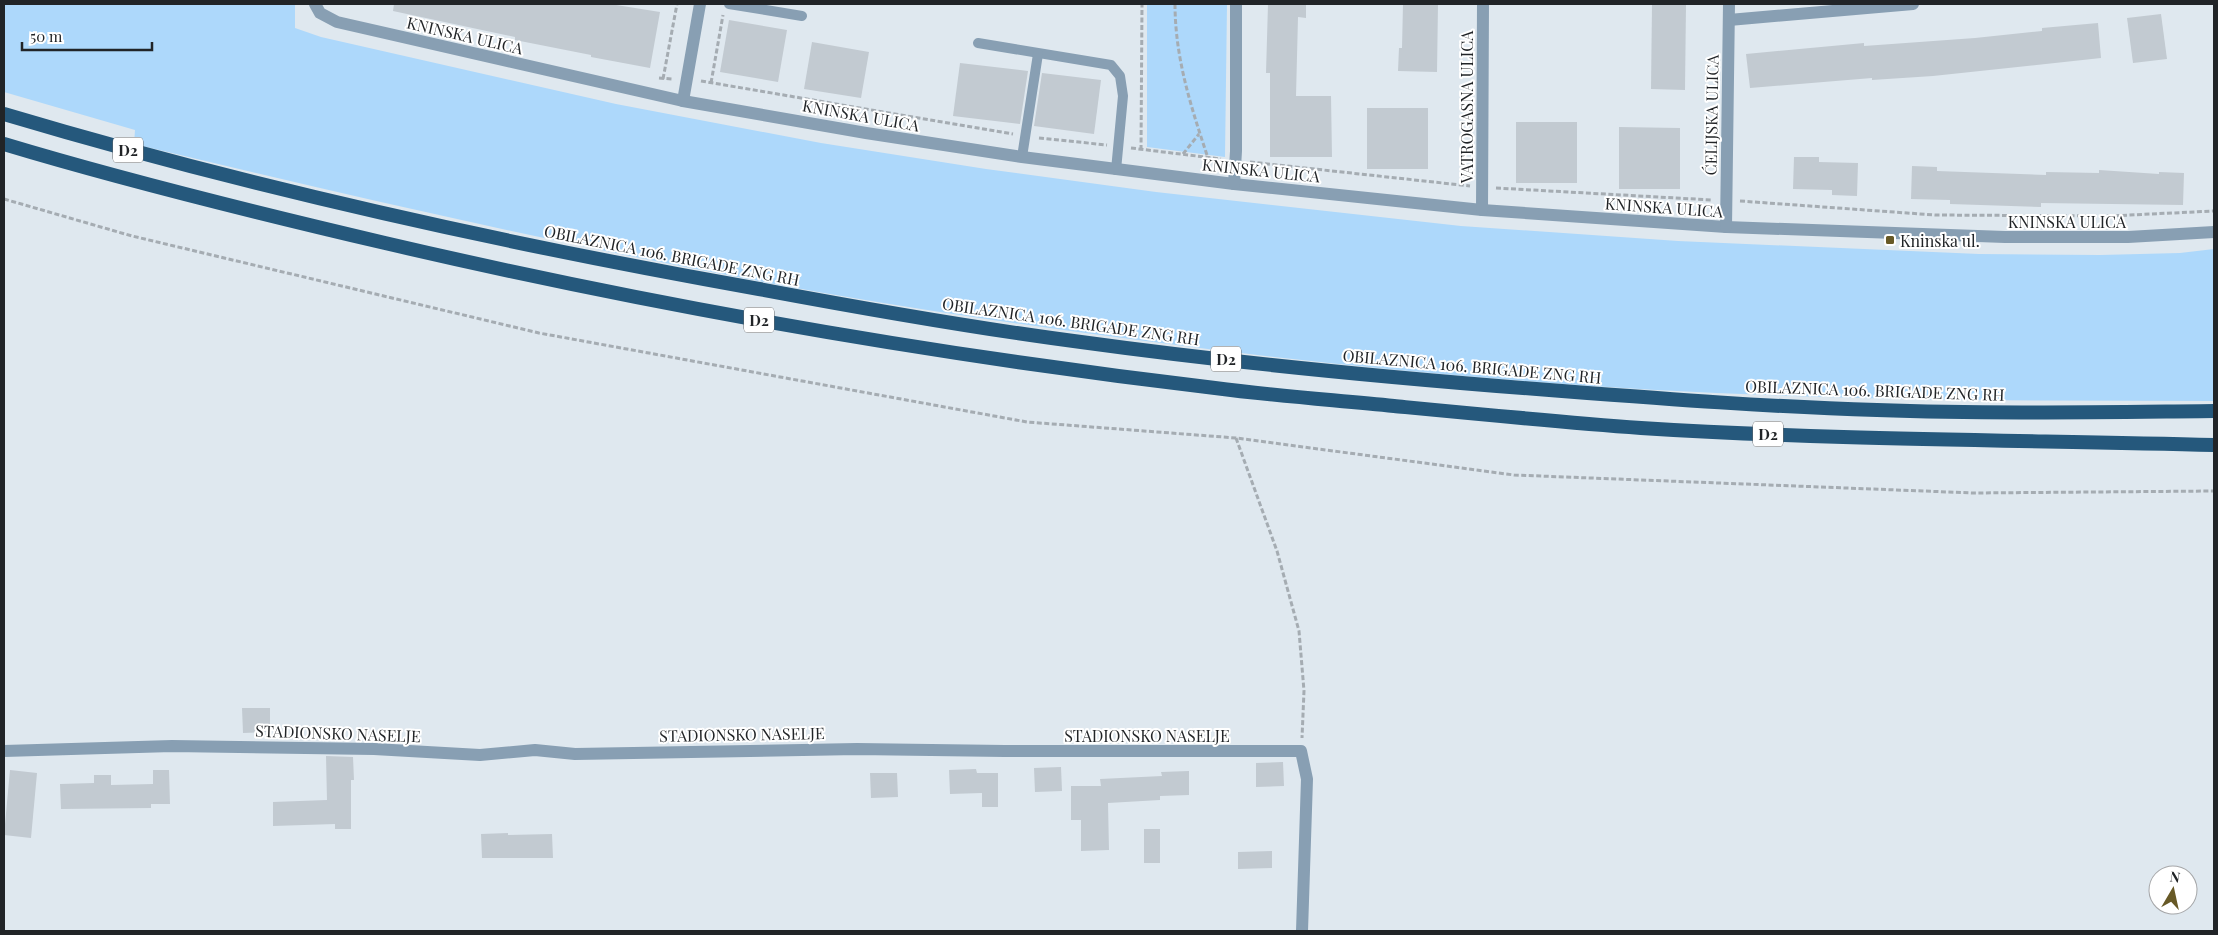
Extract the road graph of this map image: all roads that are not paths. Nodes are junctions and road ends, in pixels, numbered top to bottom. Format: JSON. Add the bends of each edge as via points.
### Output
{"nodes":[{"id":1,"x":700,"y":4,"type":"edge"},
{"id":2,"x":1236,"y":4,"type":"edge"},
{"id":3,"x":1483,"y":4,"type":"edge"},
{"id":4,"x":1729,"y":4,"type":"edge"},
{"id":5,"x":1913,"y":4,"type":"edge"},
{"id":6,"x":318,"y":8,"type":"edge"},
{"id":7,"x":726,"y":8,"type":"edge"},
{"id":8,"x":802,"y":16,"type":"dead end"},
{"id":9,"x":1729,"y":20,"type":"junction"},
{"id":10,"x":978,"y":44,"type":"dead end"},
{"id":11,"x":1038,"y":54,"type":"junction"},
{"id":12,"x":683,"y":101,"type":"junction"},
{"id":13,"x":4,"y":114,"type":"edge"},
{"id":14,"x":4,"y":144,"type":"edge"},
{"id":15,"x":1022,"y":157,"type":"junction"},
{"id":16,"x":1116,"y":170,"type":"junction"},
{"id":17,"x":1234,"y":184,"type":"junction"},
{"id":18,"x":1482,"y":210,"type":"junction"},
{"id":19,"x":1726,"y":227,"type":"junction"},
{"id":20,"x":2214,"y":232,"type":"edge"},
{"id":21,"x":2214,"y":411,"type":"edge"},
{"id":22,"x":2214,"y":444,"type":"edge"},
{"id":23,"x":4,"y":751,"type":"edge"},
{"id":24,"x":1302,"y":931,"type":"edge"}],
"edges":[{"from":1,"to":12,"type":"street"},
{"from":2,"to":17,"type":"street"},
{"from":3,"to":18,"type":"street","name":"VATROGASNA ULICA"},
{"from":4,"to":9,"type":"street","name":"ĆELIJSKA ULICA"},
{"from":5,"to":9,"type":"street"},
{"from":6,"to":12,"type":"street","name":"KNINSKA ULICA","via":[[337,22]]},
{"from":7,"to":8,"type":"lane"},
{"from":9,"to":19,"type":"street","name":"ĆELIJSKA ULICA"},
{"from":10,"to":11,"type":"lane"},
{"from":11,"to":15,"type":"lane"},
{"from":11,"to":16,"type":"lane","via":[[1111,65],[1120,76],[1122,96]]},
{"from":12,"to":15,"type":"street","name":"KNINSKA ULICA"},
{"from":13,"to":21,"type":"highway","name":"OBILAZNICA 106. BRIGADE ZNG RH","number":"D2","via":[[132,151],[429,224],[556,251],[886,312],[1079,342],[1365,376],[1700,402],[1880,410]]},
{"from":14,"to":22,"type":"highway","number":"D2","via":[[181,194],[536,277],[842,335],[1218,389],[1634,427],[1791,435]]},
{"from":15,"to":16,"type":"street","name":"KNINSKA ULICA"},
{"from":16,"to":17,"type":"street","name":"KNINSKA ULICA"},
{"from":17,"to":18,"type":"street","name":"KNINSKA ULICA"},
{"from":18,"to":19,"type":"street","name":"KNINSKA ULICA"},
{"from":19,"to":20,"type":"street","name":"KNINSKA ULICA","via":[[2004,237],[2128,237]]},
{"from":23,"to":24,"type":"street","name":"STADIONSKO NASELJE","via":[[172,746],[374,749],[480,755],[535,750],[574,754],[856,749],[1301,751],[1307,779]]}]}
